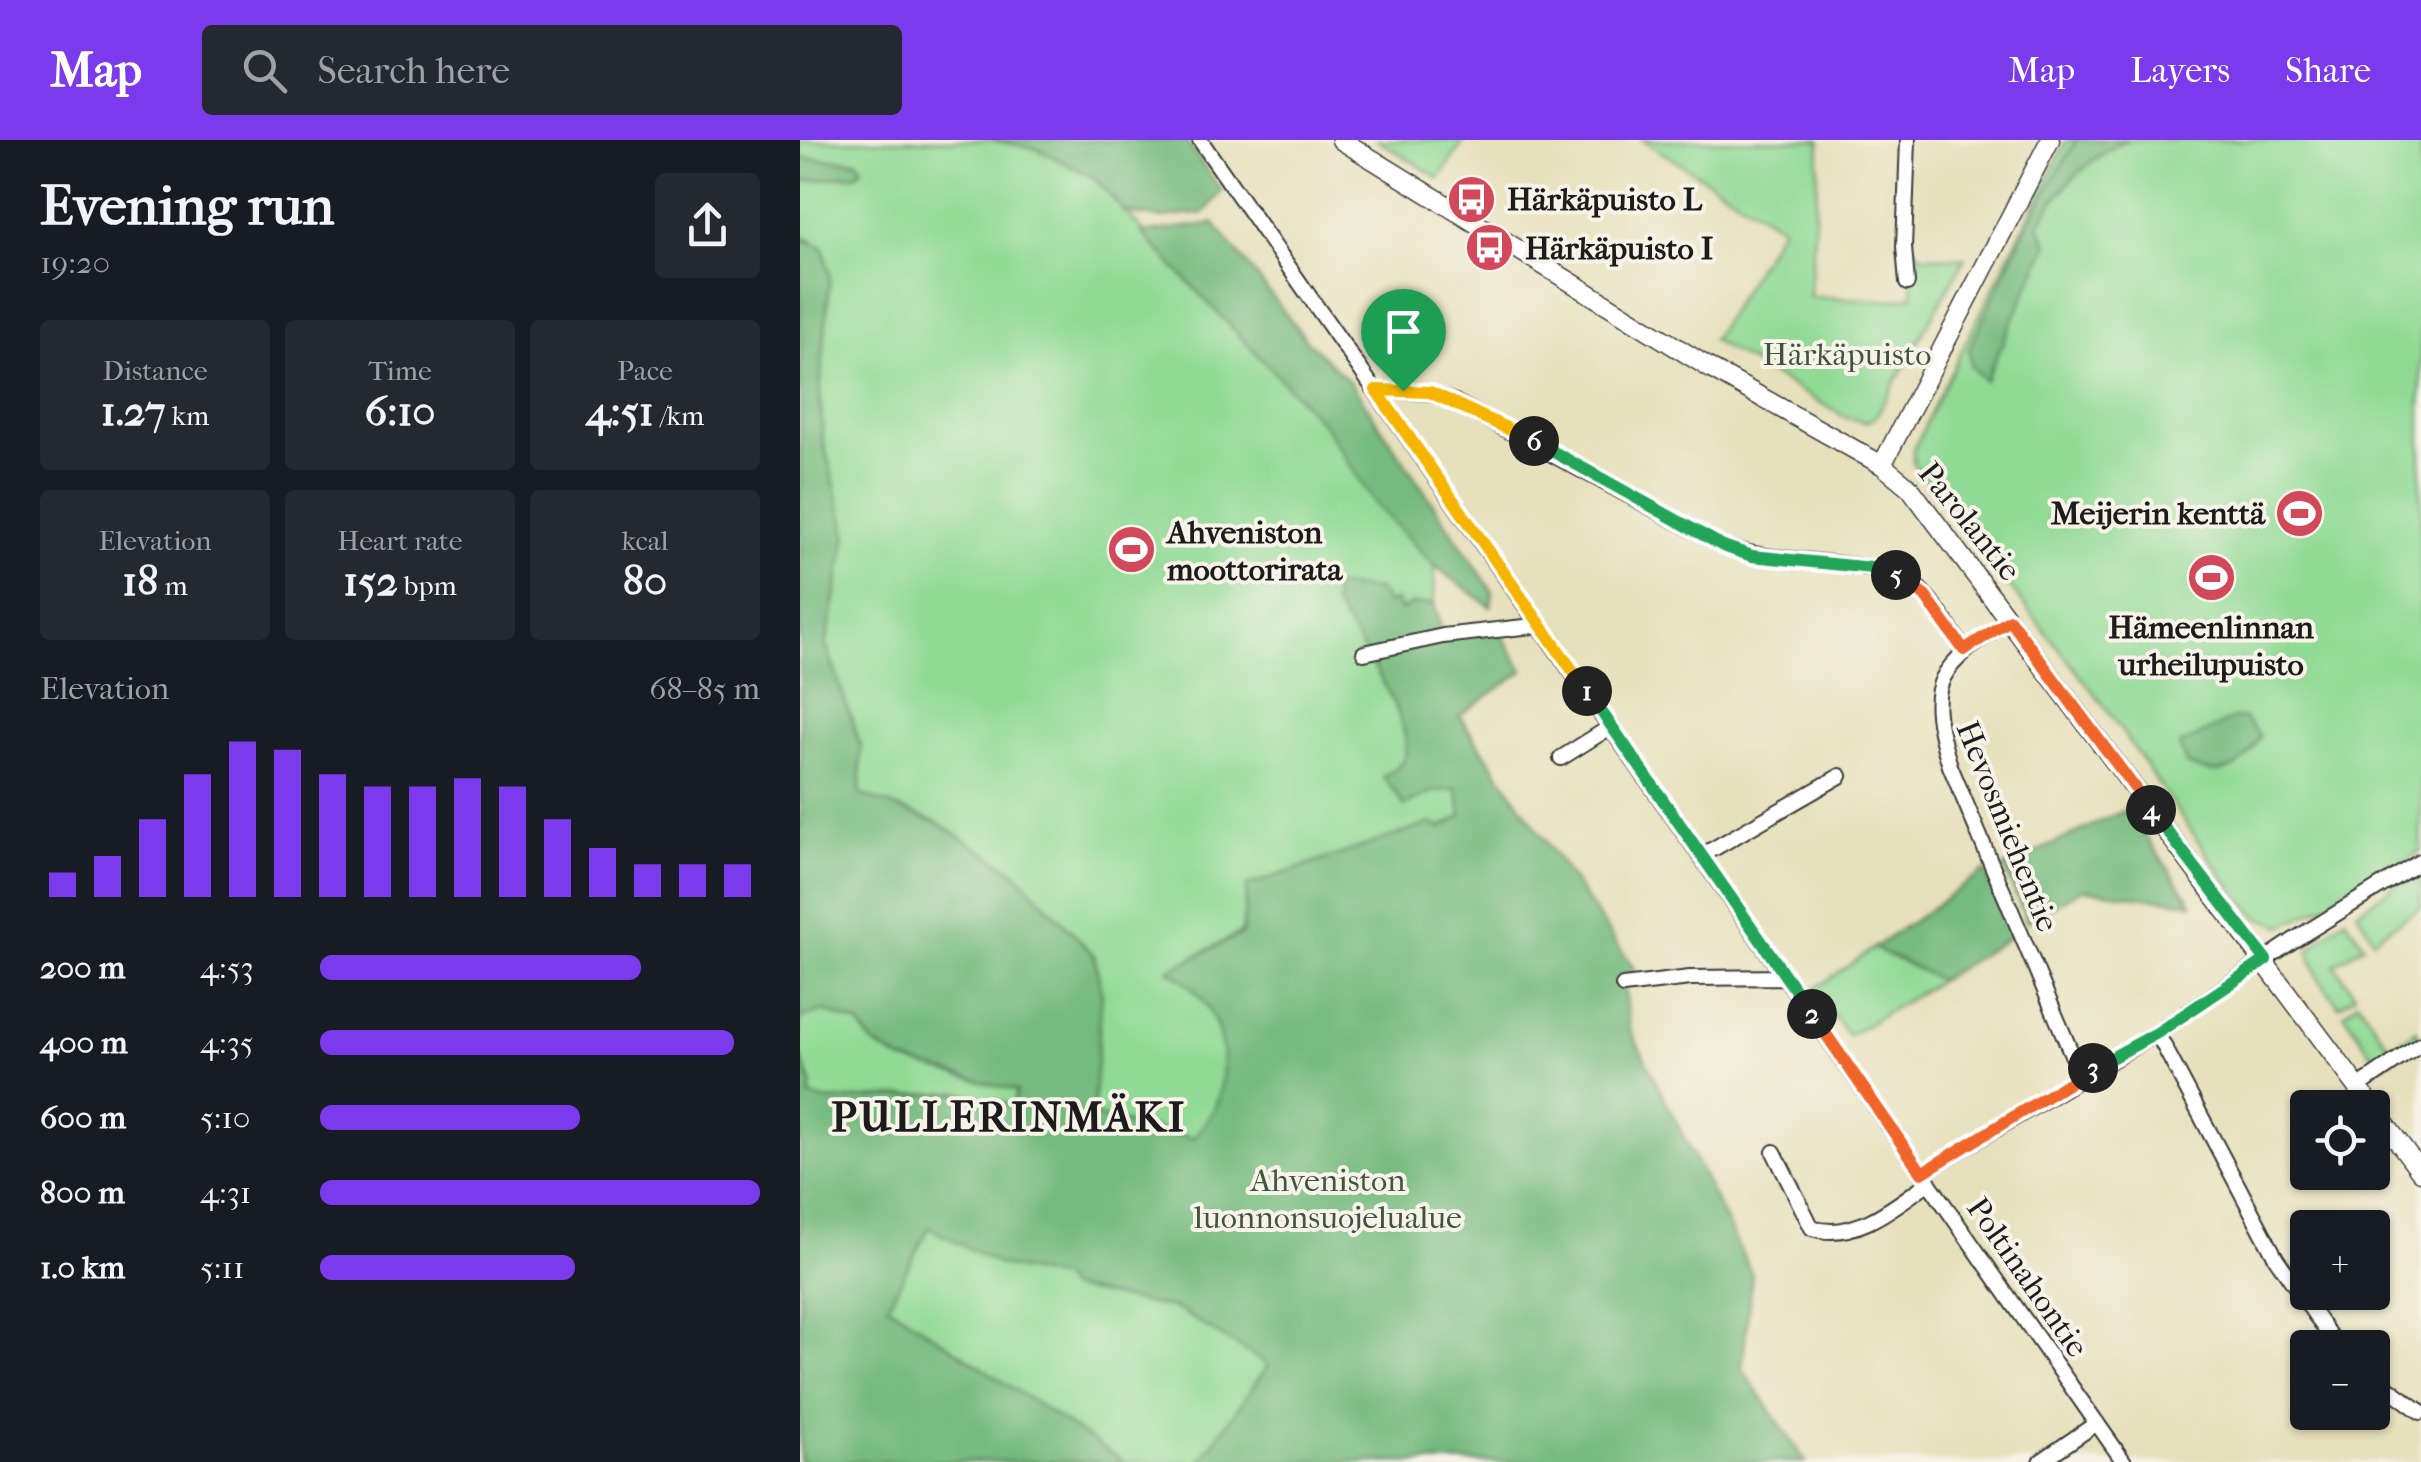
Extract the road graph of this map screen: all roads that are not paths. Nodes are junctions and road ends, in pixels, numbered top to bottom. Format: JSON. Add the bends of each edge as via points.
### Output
{"nodes":[{"id":1,"x":1200,"y":140,"type":"edge"},
{"id":2,"x":1341,"y":140,"type":"edge"},
{"id":3,"x":1908,"y":140,"type":"edge"},
{"id":4,"x":2050,"y":140,"type":"edge"},
{"id":5,"x":1908,"y":284,"type":"dead end"},
{"id":6,"x":1376,"y":390,"type":"junction"},
{"id":7,"x":1882,"y":465,"type":"junction"},
{"id":8,"x":2010,"y":620,"type":"junction"},
{"id":9,"x":1540,"y":626,"type":"junction"},
{"id":10,"x":1964,"y":650,"type":"junction"},
{"id":11,"x":1364,"y":653,"type":"dead end"},
{"id":12,"x":1612,"y":726,"type":"junction"},
{"id":13,"x":1561,"y":758,"type":"dead end"},
{"id":14,"x":1840,"y":776,"type":"dead end"},
{"id":15,"x":1701,"y":856,"type":"junction"},
{"id":16,"x":2421,"y":861,"type":"edge"},
{"id":17,"x":2266,"y":960,"type":"junction"},
{"id":18,"x":1786,"y":977,"type":"junction"},
{"id":19,"x":1623,"y":986,"type":"dead end"},
{"id":20,"x":2157,"y":1033,"type":"junction"},
{"id":21,"x":2421,"y":1044,"type":"edge"},
{"id":22,"x":2081,"y":1076,"type":"junction"},
{"id":23,"x":2360,"y":1086,"type":"junction"},
{"id":24,"x":1774,"y":1152,"type":"dead end"},
{"id":25,"x":2421,"y":1172,"type":"edge"},
{"id":26,"x":1926,"y":1178,"type":"junction"},
{"id":27,"x":2326,"y":1330,"type":"edge"},
{"id":28,"x":2390,"y":1389,"type":"edge"},
{"id":29,"x":2421,"y":1412,"type":"edge"},
{"id":30,"x":2097,"y":1423,"type":"junction"},
{"id":31,"x":2040,"y":1462,"type":"edge"},
{"id":32,"x":2124,"y":1462,"type":"edge"}],
"edges":[{"from":1,"to":6,"type":"street","name":"Poltinahontie"},
{"from":2,"to":7,"type":"main road","name":"Parolantie","via":[[1713,370]]},
{"from":3,"to":5,"type":"street"},
{"from":4,"to":7,"type":"main road"},
{"from":6,"to":9,"type":"street","name":"Poltinahontie"},
{"from":6,"to":10,"type":"street","via":[[1430,392],[1455,402],[1737,552],[1889,570],[1925,596]]},
{"from":7,"to":8,"type":"main road","name":"Parolantie","via":[[1910,488]]},
{"from":8,"to":10,"type":"street","name":"Hevosmiehentie"},
{"from":8,"to":17,"type":"main road","name":"Parolantie"},
{"from":9,"to":11,"type":"street"},
{"from":9,"to":12,"type":"street","name":"Poltinahontie"},
{"from":10,"to":22,"type":"street","name":"Hevosmiehentie","via":[[1940,684],[1935,718]]},
{"from":12,"to":13,"type":"street"},
{"from":12,"to":15,"type":"street","name":"Poltinahontie"},
{"from":14,"to":15,"type":"street"},
{"from":15,"to":18,"type":"street","name":"Poltinahontie"},
{"from":16,"to":17,"type":"street"},
{"from":17,"to":20,"type":"street"},
{"from":17,"to":23,"type":"main road","name":"Parolantie"},
{"from":18,"to":19,"type":"street"},
{"from":18,"to":26,"type":"street","name":"Poltinahontie"},
{"from":20,"to":22,"type":"street"},
{"from":20,"to":27,"type":"street","via":[[2276,1258]]},
{"from":21,"to":23,"type":"street"},
{"from":22,"to":26,"type":"street"},
{"from":23,"to":25,"type":"main road","name":"Parolantie"},
{"from":24,"to":26,"type":"street","via":[[1812,1228],[1824,1232],[1881,1216]]},
{"from":26,"to":30,"type":"street","name":"Poltinahontie"},
{"from":28,"to":29,"type":"street"},
{"from":30,"to":31,"type":"street"},
{"from":30,"to":32,"type":"street","name":"Poltinahontie"}]}
